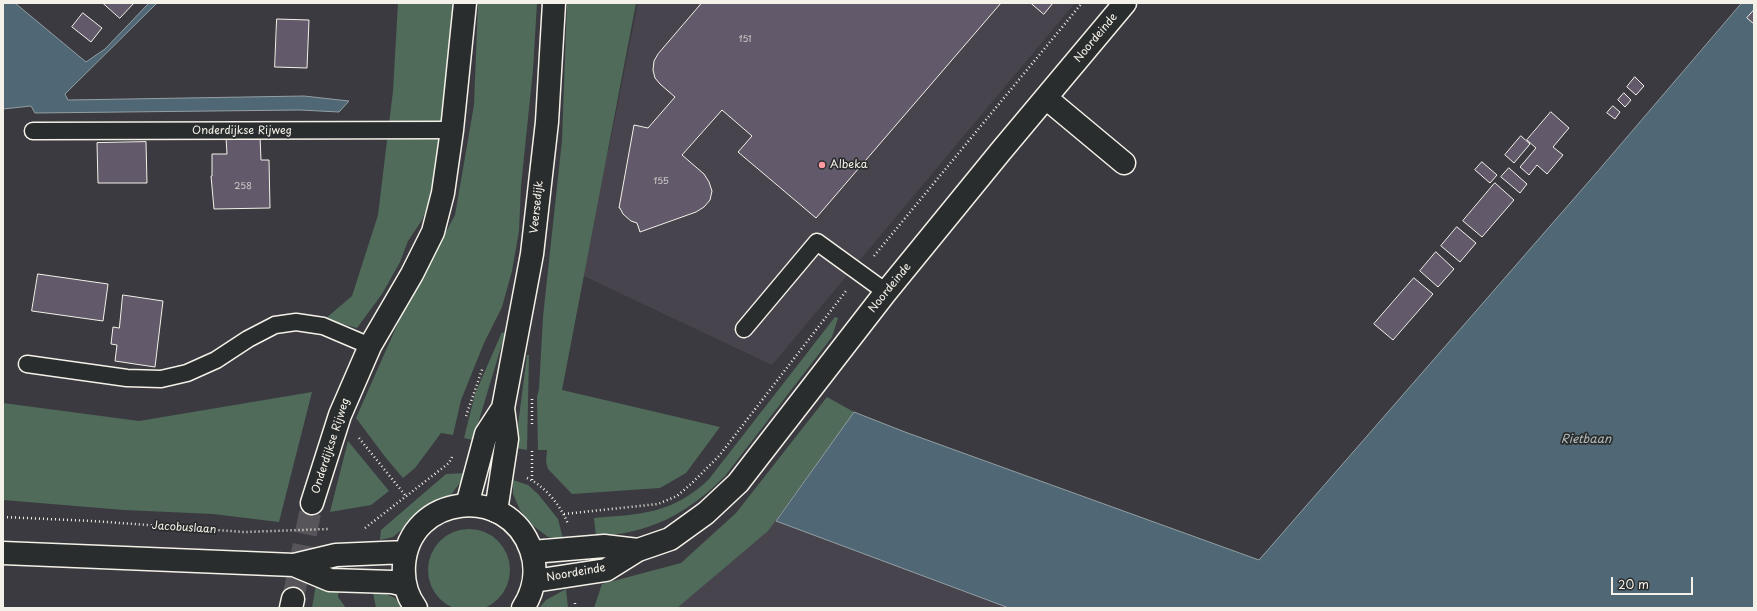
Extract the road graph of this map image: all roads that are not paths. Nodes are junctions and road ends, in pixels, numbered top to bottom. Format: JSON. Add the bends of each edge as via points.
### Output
{"nodes":[{"id":1,"x":464,"y":3,"type":"edge"},
{"id":2,"x":554,"y":3,"type":"edge"},
{"id":3,"x":1125,"y":3,"type":"edge"},
{"id":4,"x":1046,"y":98,"type":"junction"},
{"id":5,"x":452,"y":130,"type":"junction"},
{"id":6,"x":32,"y":131,"type":"dead end"},
{"id":7,"x":1124,"y":163,"type":"dead end"},
{"id":8,"x":886,"y":292,"type":"junction"},
{"id":9,"x":744,"y":329,"type":"dead end"},
{"id":10,"x":370,"y":346,"type":"junction"},
{"id":11,"x":27,"y":364,"type":"dead end"},
{"id":12,"x":503,"y":408,"type":"junction"},
{"id":13,"x":312,"y":503,"type":"tunnel mouth"},
{"id":14,"x":467,"y":505,"type":"junction"},
{"id":15,"x":496,"y":510,"type":"junction"},
{"id":16,"x":638,"y":550,"type":"junction"},
{"id":17,"x":3,"y":552,"type":"edge"},
{"id":18,"x":406,"y":552,"type":"junction"},
{"id":19,"x":532,"y":552,"type":"junction"},
{"id":20,"x":294,"y":565,"type":"junction"},
{"id":21,"x":534,"y":581,"type":"junction"},
{"id":22,"x":405,"y":585,"type":"junction"},
{"id":23,"x":416,"y":608,"type":"edge"},
{"id":24,"x":523,"y":608,"type":"edge"}],
"edges":[{"from":1,"to":5,"type":"main road","name":"Onderdijkse Rijweg"},
{"from":2,"to":12,"type":"main road","name":"Veersedijk","via":[[547,122],[532,254]]},
{"from":3,"to":4,"type":"main road","name":"Noordeinde"},
{"from":4,"to":7,"type":"main road"},
{"from":4,"to":8,"type":"main road","name":"Noordeinde"},
{"from":5,"to":6,"type":"lane","name":"Onderdijkse Rijweg"},
{"from":5,"to":10,"type":"main road","name":"Onderdijkse Rijweg","via":[[443,193],[433,232]]},
{"from":8,"to":9,"type":"lane","via":[[817,242]]},
{"from":8,"to":16,"type":"main road","name":"Noordeinde","via":[[738,484],[706,513],[670,539]]},
{"from":10,"to":11,"type":"lane","via":[[323,326],[296,322],[275,325],[187,374],[161,379],[127,378]]},
{"from":10,"to":13,"type":"main road","name":"Onderdijkse Rijweg","via":[[340,415]]},
{"from":12,"to":14,"type":"main road","name":"Veersedijk","via":[[486,434]]},
{"from":12,"to":15,"type":"main road","name":"Veersedijk","via":[[507,439]]},
{"from":14,"to":15,"type":"main road"},
{"from":14,"to":18,"type":"main road","via":[[447,508],[428,519],[415,533]]},
{"from":15,"to":19,"type":"main road","via":[[519,527]]},
{"from":16,"to":19,"type":"main road","name":"Noordeinde","via":[[604,546]]},
{"from":16,"to":21,"type":"main road","name":"Noordeinde","via":[[606,570]]},
{"from":17,"to":20,"type":"main road"},
{"from":18,"to":20,"type":"main road","via":[[336,555]]},
{"from":18,"to":22,"type":"main road"},
{"from":19,"to":21,"type":"main road","via":[[535,566]]},
{"from":20,"to":22,"type":"main road","via":[[330,580],[392,582]]},
{"from":21,"to":24,"type":"main road","via":[[532,592]]},
{"from":22,"to":23,"type":"main road"}]}
